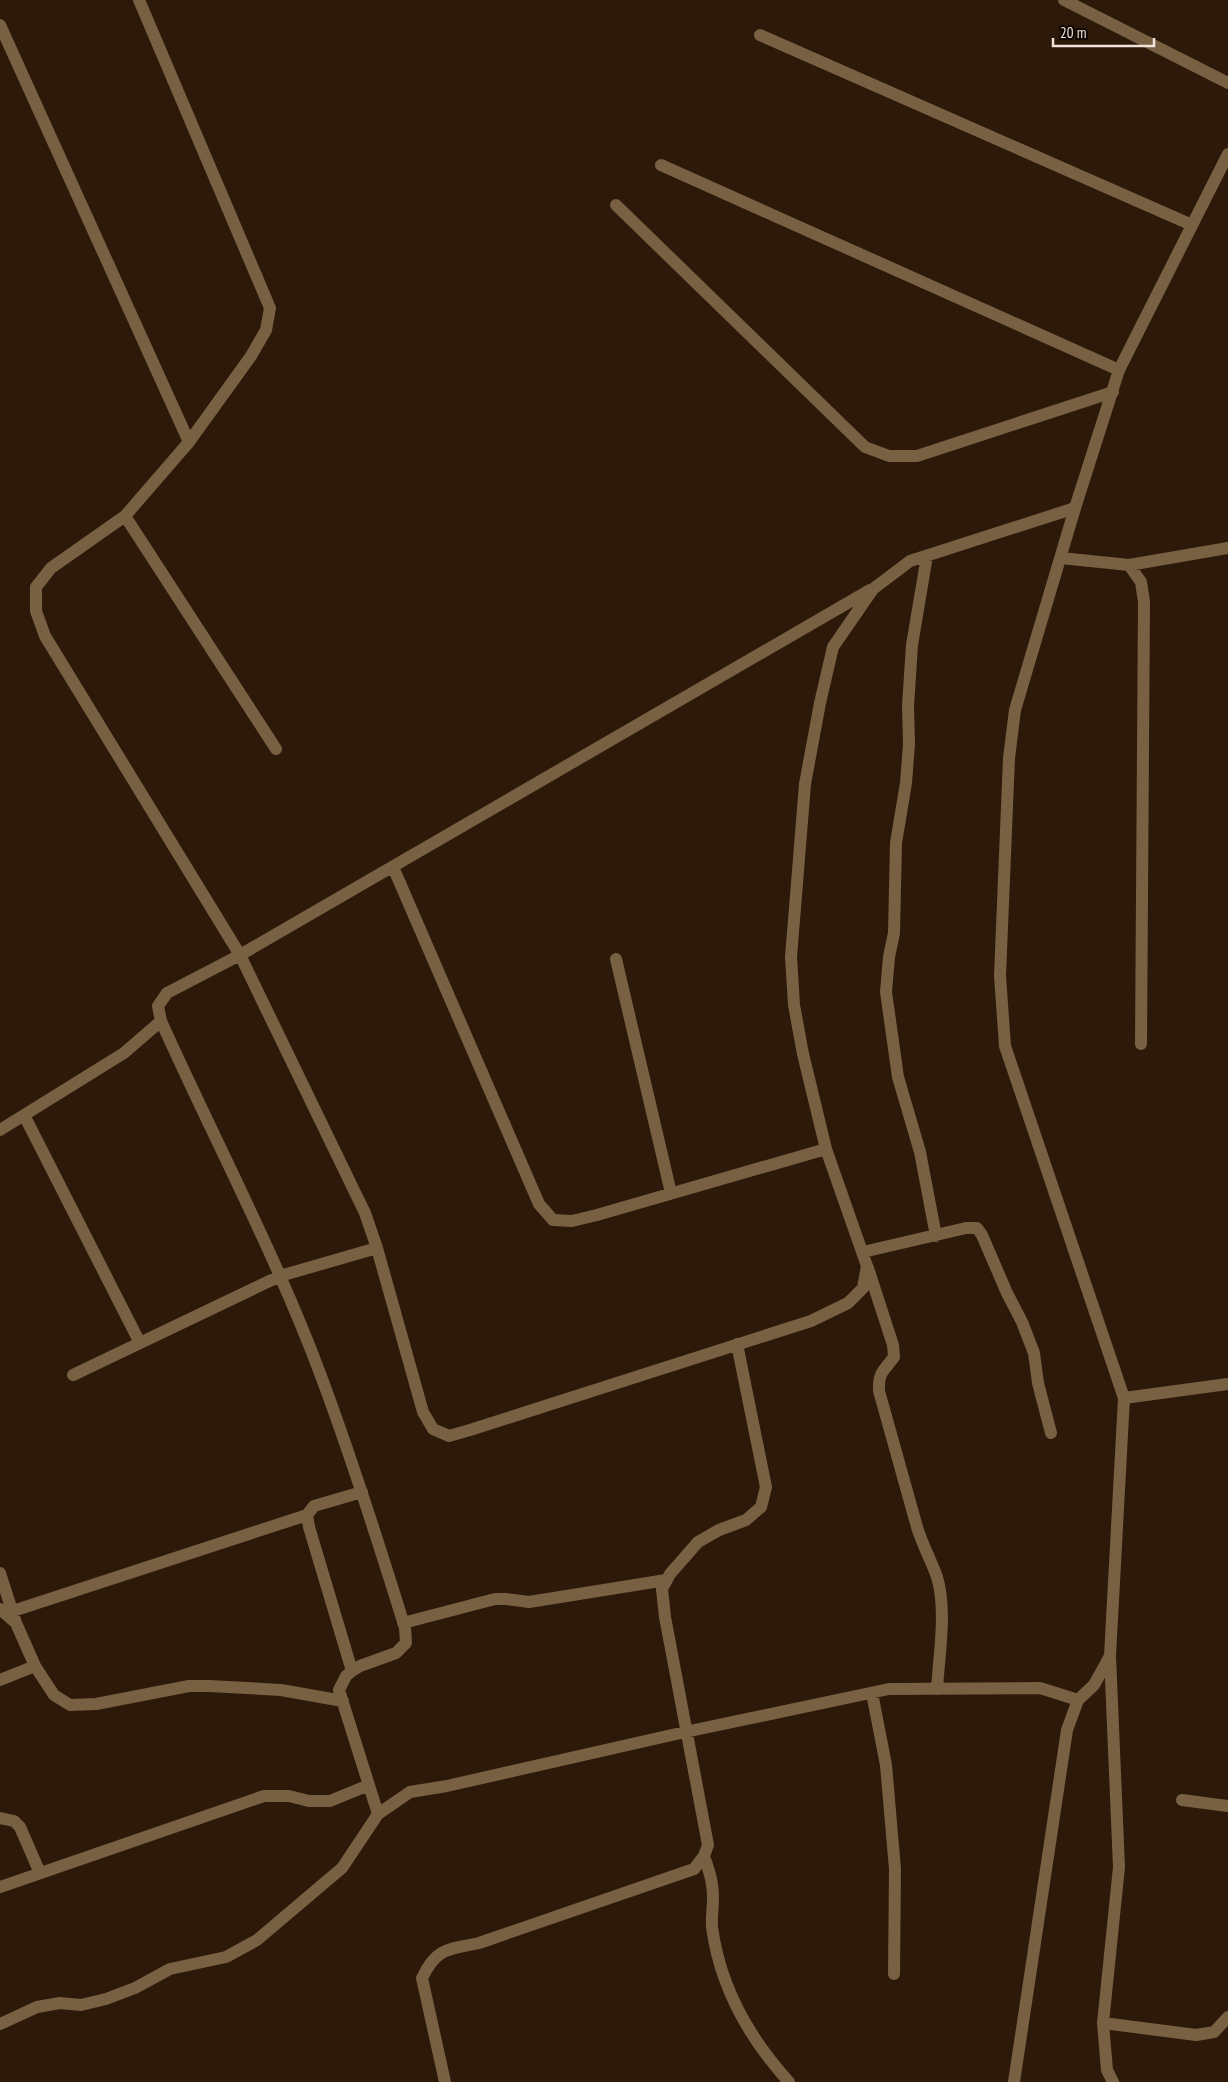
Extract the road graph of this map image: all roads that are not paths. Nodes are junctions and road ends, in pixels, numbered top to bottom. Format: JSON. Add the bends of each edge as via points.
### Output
{"nodes":[{"id":1,"x":139,"y":0,"type":"edge"},
{"id":2,"x":1064,"y":0,"type":"edge"},
{"id":3,"x":0,"y":25,"type":"edge"},
{"id":4,"x":760,"y":35,"type":"dead end"},
{"id":5,"x":1228,"y":83,"type":"edge"},
{"id":6,"x":1228,"y":154,"type":"edge"},
{"id":7,"x":661,"y":165,"type":"dead end"},
{"id":8,"x":616,"y":206,"type":"dead end"},
{"id":9,"x":1192,"y":225,"type":"junction"},
{"id":10,"x":1119,"y":370,"type":"junction"},
{"id":11,"x":1114,"y":392,"type":"junction"},
{"id":12,"x":189,"y":442,"type":"junction"},
{"id":13,"x":1075,"y":508,"type":"junction"},
{"id":14,"x":126,"y":516,"type":"junction"},
{"id":15,"x":1228,"y":548,"type":"edge"},
{"id":16,"x":927,"y":556,"type":"junction"},
{"id":17,"x":1061,"y":558,"type":"junction"},
{"id":18,"x":1129,"y":565,"type":"junction"},
{"id":19,"x":873,"y":589,"type":"junction"},
{"id":20,"x":276,"y":749,"type":"dead end"},
{"id":21,"x":393,"y":867,"type":"junction"},
{"id":22,"x":240,"y":955,"type":"junction"},
{"id":23,"x":616,"y":959,"type":"dead end"},
{"id":24,"x":161,"y":1021,"type":"junction"},
{"id":25,"x":1142,"y":1044,"type":"dead end"},
{"id":26,"x":24,"y":1115,"type":"junction"},
{"id":27,"x":0,"y":1130,"type":"edge"},
{"id":28,"x":826,"y":1149,"type":"junction"},
{"id":29,"x":671,"y":1193,"type":"junction"},
{"id":30,"x":936,"y":1236,"type":"junction"},
{"id":31,"x":377,"y":1248,"type":"junction"},
{"id":32,"x":863,"y":1252,"type":"junction"},
{"id":33,"x":867,"y":1266,"type":"junction"},
{"id":34,"x":280,"y":1276,"type":"junction"},
{"id":35,"x":140,"y":1343,"type":"junction"},
{"id":36,"x":737,"y":1344,"type":"junction"},
{"id":37,"x":73,"y":1376,"type":"dead end"},
{"id":38,"x":1228,"y":1384,"type":"edge"},
{"id":39,"x":1124,"y":1398,"type":"junction"},
{"id":40,"x":1051,"y":1433,"type":"dead end"},
{"id":41,"x":362,"y":1492,"type":"junction"},
{"id":42,"x":307,"y":1516,"type":"junction"},
{"id":43,"x":0,"y":1573,"type":"edge"},
{"id":44,"x":666,"y":1580,"type":"junction"},
{"id":45,"x":10,"y":1615,"type":"edge"},
{"id":46,"x":403,"y":1623,"type":"junction"},
{"id":47,"x":1110,"y":1656,"type":"junction"},
{"id":48,"x":35,"y":1666,"type":"junction"},
{"id":49,"x":352,"y":1671,"type":"junction"},
{"id":50,"x":0,"y":1680,"type":"edge"},
{"id":51,"x":937,"y":1689,"type":"junction"},
{"id":52,"x":872,"y":1693,"type":"junction"},
{"id":53,"x":343,"y":1700,"type":"junction"},
{"id":54,"x":1078,"y":1700,"type":"junction"},
{"id":55,"x":685,"y":1732,"type":"junction"},
{"id":56,"x":369,"y":1785,"type":"junction"},
{"id":57,"x":1182,"y":1800,"type":"dead end"},
{"id":58,"x":1228,"y":1806,"type":"edge"},
{"id":59,"x":378,"y":1814,"type":"junction"},
{"id":60,"x":0,"y":1818,"type":"edge"},
{"id":61,"x":704,"y":1856,"type":"junction"},
{"id":62,"x":40,"y":1873,"type":"junction"},
{"id":63,"x":0,"y":1887,"type":"edge"},
{"id":64,"x":894,"y":1974,"type":"dead end"},
{"id":65,"x":1228,"y":2017,"type":"edge"},
{"id":66,"x":1103,"y":2023,"type":"junction"},
{"id":67,"x":0,"y":2024,"type":"edge"},
{"id":68,"x":445,"y":2082,"type":"edge"},
{"id":69,"x":788,"y":2082,"type":"edge"},
{"id":70,"x":1014,"y":2082,"type":"edge"},
{"id":71,"x":1112,"y":2082,"type":"edge"}],
"edges":[{"from":1,"to":12,"type":"street","via":[[270,308],[266,330],[251,356]]},
{"from":2,"to":5,"type":"street"},
{"from":3,"to":12,"type":"street"},
{"from":4,"to":9,"type":"street"},
{"from":6,"to":9,"type":"street"},
{"from":7,"to":10,"type":"street"},
{"from":8,"to":11,"type":"street","via":[[865,447],[889,456],[916,456]]},
{"from":9,"to":10,"type":"street"},
{"from":10,"to":11,"type":"street"},
{"from":11,"to":13,"type":"street"},
{"from":12,"to":14,"type":"street"},
{"from":13,"to":16,"type":"street"},
{"from":13,"to":17,"type":"street"},
{"from":14,"to":20,"type":"street"},
{"from":14,"to":22,"type":"street","via":[[51,568],[36,586],[36,611],[45,636]]},
{"from":15,"to":18,"type":"street"},
{"from":16,"to":19,"type":"street","via":[[910,561]]},
{"from":16,"to":30,"type":"street","via":[[912,645],[908,706],[910,744],[896,843],[894,933],[886,992],[898,1077],[920,1152]]},
{"from":17,"to":18,"type":"street"},
{"from":17,"to":39,"type":"street","via":[[1015,710],[1008,758],[1001,1008],[1006,1046]]},
{"from":18,"to":25,"type":"street","via":[[1141,582],[1144,602]]},
{"from":19,"to":21,"type":"street"},
{"from":19,"to":28,"type":"street","via":[[833,647],[805,784],[792,967],[794,1005]]},
{"from":21,"to":22,"type":"street"},
{"from":21,"to":29,"type":"street","via":[[539,1204],[553,1220],[572,1221]]},
{"from":22,"to":24,"type":"street","via":[[167,993],[158,1006]]},
{"from":22,"to":31,"type":"street","via":[[365,1213]]},
{"from":23,"to":29,"type":"street"},
{"from":24,"to":26,"type":"street","via":[[124,1053]]},
{"from":24,"to":34,"type":"street"},
{"from":26,"to":27,"type":"street"},
{"from":26,"to":35,"type":"street"},
{"from":28,"to":29,"type":"street"},
{"from":28,"to":32,"type":"street"},
{"from":30,"to":32,"type":"street"},
{"from":30,"to":40,"type":"street","via":[[966,1228],[977,1228],[982,1235],[1034,1353]]},
{"from":31,"to":34,"type":"street"},
{"from":31,"to":36,"type":"street","via":[[423,1412],[433,1428],[449,1436]]},
{"from":32,"to":33,"type":"street"},
{"from":33,"to":36,"type":"street","via":[[863,1288],[848,1303],[811,1320]]},
{"from":33,"to":51,"type":"street","via":[[893,1345],[894,1357],[878,1379],[879,1391],[918,1533],[940,1590]]},
{"from":34,"to":35,"type":"street"},
{"from":34,"to":41,"type":"street","via":[[321,1376]]},
{"from":35,"to":37,"type":"street"},
{"from":36,"to":44,"type":"street","via":[[766,1487],[762,1507],[746,1520],[698,1542]]},
{"from":38,"to":39,"type":"street"},
{"from":39,"to":47,"type":"street"},
{"from":41,"to":42,"type":"street","via":[[314,1506]]},
{"from":41,"to":46,"type":"street"},
{"from":42,"to":45,"type":"street"},
{"from":42,"to":49,"type":"street"},
{"from":43,"to":45,"type":"street"},
{"from":44,"to":46,"type":"street","via":[[529,1602],[495,1600]]},
{"from":44,"to":55,"type":"street","via":[[662,1589],[665,1617]]},
{"from":45,"to":48,"type":"street"},
{"from":46,"to":49,"type":"street","via":[[406,1643],[396,1653]]},
{"from":47,"to":54,"type":"street","via":[[1094,1685]]},
{"from":47,"to":66,"type":"street","via":[[1119,1867]]},
{"from":48,"to":50,"type":"street"},
{"from":48,"to":53,"type":"street","via":[[54,1695],[70,1705],[96,1704],[189,1686],[282,1690]]},
{"from":49,"to":53,"type":"street","via":[[340,1690]]},
{"from":51,"to":52,"type":"street"},
{"from":51,"to":54,"type":"street","via":[[1040,1688]]},
{"from":52,"to":55,"type":"street"},
{"from":52,"to":64,"type":"street","via":[[886,1766],[895,1869]]},
{"from":53,"to":56,"type":"street"},
{"from":54,"to":70,"type":"street","via":[[1067,1730]]},
{"from":55,"to":59,"type":"street","via":[[410,1792]]},
{"from":55,"to":61,"type":"street","via":[[708,1844]]},
{"from":56,"to":59,"type":"street"},
{"from":56,"to":62,"type":"street","via":[[330,1801],[264,1796]]},
{"from":57,"to":58,"type":"street"},
{"from":59,"to":67,"type":"street","via":[[342,1868],[257,1940],[226,1957],[170,1969],[135,1988],[90,2003],[37,2007]]},
{"from":60,"to":62,"type":"street","via":[[14,1821],[20,1827]]},
{"from":61,"to":68,"type":"street","via":[[694,1869],[479,1943],[445,1951],[430,1961],[422,1978]]},
{"from":61,"to":69,"type":"street","via":[[713,1886],[712,1926],[726,1985],[742,2020]]},
{"from":62,"to":63,"type":"street"},
{"from":65,"to":66,"type":"street","via":[[1214,2032],[1196,2035]]},
{"from":66,"to":71,"type":"street","via":[[1107,2070]]}]}
